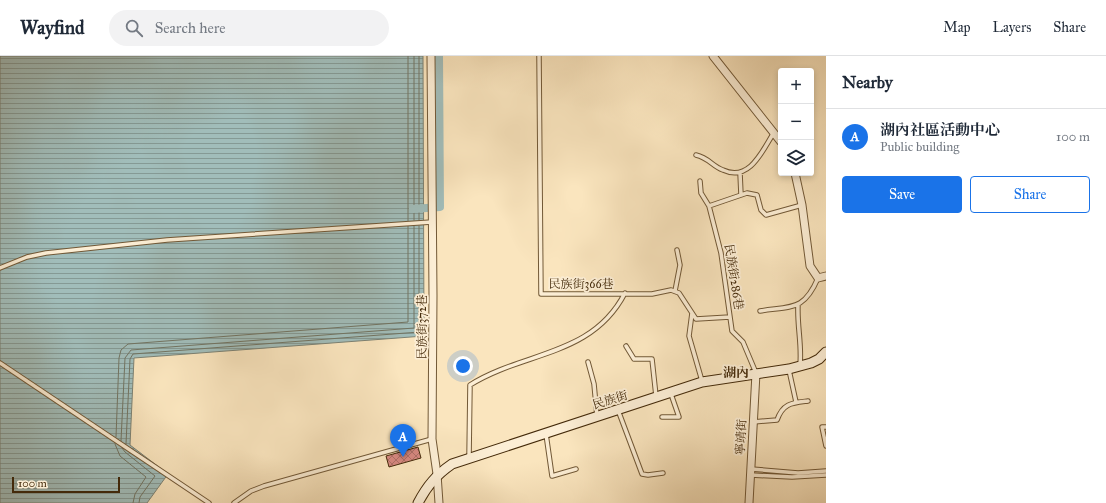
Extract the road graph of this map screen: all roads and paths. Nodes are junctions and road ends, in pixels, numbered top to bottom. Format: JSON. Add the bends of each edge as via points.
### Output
{"nodes":[{"id":1,"x":431,"y":56,"type":"edge"},
{"id":2,"x":539,"y":56,"type":"edge"},
{"id":3,"x":713,"y":56,"type":"edge"},
{"id":4,"x":773,"y":134,"type":"junction"},
{"id":5,"x":779,"y":140,"type":"edge"},
{"id":6,"x":696,"y":155,"type":"dead end"},
{"id":7,"x":740,"y":173,"type":"junction"},
{"id":8,"x":796,"y":176,"type":"edge"},
{"id":9,"x":700,"y":181,"type":"dead end"},
{"id":10,"x":741,"y":196,"type":"junction"},
{"id":11,"x":802,"y":205,"type":"junction"},
{"id":12,"x":708,"y":206,"type":"junction"},
{"id":13,"x":432,"y":219,"type":"junction"},
{"id":14,"x":677,"y":250,"type":"dead end"},
{"id":15,"x":0,"y":268,"type":"edge"},
{"id":16,"x":822,"y":277,"type":"edge"},
{"id":17,"x":675,"y":291,"type":"junction"},
{"id":18,"x":625,"y":293,"type":"junction"},
{"id":19,"x":798,"y":305,"type":"junction"},
{"id":20,"x":760,"y":311,"type":"dead end"},
{"id":21,"x":692,"y":313,"type":"junction"},
{"id":22,"x":730,"y":317,"type":"junction"},
{"id":23,"x":626,"y":346,"type":"dead end"},
{"id":24,"x":826,"y":352,"type":"edge"},
{"id":25,"x":588,"y":362,"type":"dead end"},
{"id":26,"x":0,"y":363,"type":"edge"},
{"id":27,"x":800,"y":366,"type":"junction"},
{"id":28,"x":789,"y":369,"type":"junction"},
{"id":29,"x":756,"y":372,"type":"junction"},
{"id":30,"x":702,"y":382,"type":"junction"},
{"id":31,"x":670,"y":394,"type":"junction"},
{"id":32,"x":656,"y":398,"type":"junction"},
{"id":33,"x":808,"y":401,"type":"dead end"},
{"id":34,"x":796,"y":402,"type":"junction"},
{"id":35,"x":618,"y":410,"type":"junction"},
{"id":36,"x":598,"y":416,"type":"junction"},
{"id":37,"x":662,"y":417,"type":"dead end"},
{"id":38,"x":752,"y":422,"type":"junction"},
{"id":39,"x":826,"y":427,"type":"edge"},
{"id":40,"x":546,"y":433,"type":"junction"},
{"id":41,"x":432,"y":439,"type":"junction"},
{"id":42,"x":826,"y":446,"type":"edge"},
{"id":43,"x":469,"y":458,"type":"junction"},
{"id":44,"x":576,"y":469,"type":"dead end"},
{"id":45,"x":826,"y":471,"type":"edge"},
{"id":46,"x":750,"y":472,"type":"junction"},
{"id":47,"x":663,"y":473,"type":"dead end"},
{"id":48,"x":437,"y":474,"type":"junction"},
{"id":49,"x":826,"y":476,"type":"edge"},
{"id":50,"x":209,"y":503,"type":"edge"},
{"id":51,"x":234,"y":503,"type":"edge"},
{"id":52,"x":418,"y":503,"type":"edge"},
{"id":53,"x":439,"y":503,"type":"edge"},
{"id":54,"x":749,"y":503,"type":"edge"}],
"edges":[{"from":1,"to":13,"type":"street","name":"民族街372巷"},
{"from":2,"to":18,"type":"lane","name":"民族街366巷","via":[[541,294]]},
{"from":3,"to":4,"type":"street"},
{"from":4,"to":5,"type":"street"},
{"from":4,"to":7,"type":"lane","via":[[756,161]]},
{"from":6,"to":7,"type":"lane","via":[[710,160],[722,170]]},
{"from":7,"to":10,"type":"lane"},
{"from":8,"to":11,"type":"street"},
{"from":9,"to":12,"type":"lane","name":"民族街286巷","via":[[701,193]]},
{"from":10,"to":11,"type":"lane","via":[[747,193],[757,195],[761,210],[766,215]]},
{"from":10,"to":12,"type":"lane"},
{"from":11,"to":16,"type":"street","via":[[810,266]]},
{"from":12,"to":22,"type":"lane","name":"民族街286巷","via":[[721,253]]},
{"from":13,"to":15,"type":"lane","via":[[46,252]]},
{"from":13,"to":41,"type":"street","name":"民族街372巷"},
{"from":14,"to":17,"type":"lane","via":[[680,265]]},
{"from":16,"to":19,"type":"lane","via":[[809,297]]},
{"from":17,"to":18,"type":"lane","via":[[652,294]]},
{"from":17,"to":21,"type":"lane"},
{"from":18,"to":43,"type":"lane","name":"民族街366巷","via":[[607,320],[581,339],[470,385]]},
{"from":19,"to":20,"type":"lane"},
{"from":19,"to":27,"type":"lane","via":[[798,328],[802,348]]},
{"from":21,"to":22,"type":"lane","via":[[696,319]]},
{"from":21,"to":30,"type":"lane","via":[[689,336]]},
{"from":22,"to":29,"type":"lane","name":"民族街286巷","via":[[732,331],[743,342]]},
{"from":23,"to":32,"type":"lane","via":[[634,359],[652,359]]},
{"from":24,"to":27,"type":"street","name":"民族街","via":[[819,360]]},
{"from":25,"to":36,"type":"lane"},
{"from":26,"to":50,"type":"lane"},
{"from":27,"to":28,"type":"street","name":"民族街"},
{"from":28,"to":29,"type":"street","name":"民族街"},
{"from":28,"to":34,"type":"lane"},
{"from":29,"to":30,"type":"street","name":"民族街"},
{"from":29,"to":38,"type":"street","name":"寧靖街"},
{"from":30,"to":31,"type":"street","name":"民族街"},
{"from":31,"to":32,"type":"street","name":"民族街"},
{"from":31,"to":37,"type":"lane","via":[[679,417]]},
{"from":32,"to":35,"type":"street","name":"民族街"},
{"from":33,"to":34,"type":"lane"},
{"from":34,"to":38,"type":"lane","via":[[782,409],[777,420]]},
{"from":35,"to":36,"type":"street","name":"民族街"},
{"from":35,"to":47,"type":"lane","via":[[642,474]]},
{"from":36,"to":40,"type":"street","name":"民族街"},
{"from":38,"to":46,"type":"street","name":"寧靖街"},
{"from":39,"to":42,"type":"lane","via":[[822,427]]},
{"from":40,"to":43,"type":"street","name":"民族街"},
{"from":40,"to":44,"type":"lane","via":[[552,476]]},
{"from":41,"to":48,"type":"street","name":"民族街372巷"},
{"from":41,"to":51,"type":"lane","via":[[264,486],[251,491]]},
{"from":43,"to":48,"type":"street","name":"民族街","via":[[452,464]]},
{"from":45,"to":46,"type":"lane"},
{"from":46,"to":49,"type":"lane","via":[[792,477]]},
{"from":46,"to":54,"type":"street","name":"寧靖街"},
{"from":48,"to":52,"type":"street","name":"民族街","via":[[426,487]]},
{"from":48,"to":53,"type":"street","name":"民族街372巷"}]}
